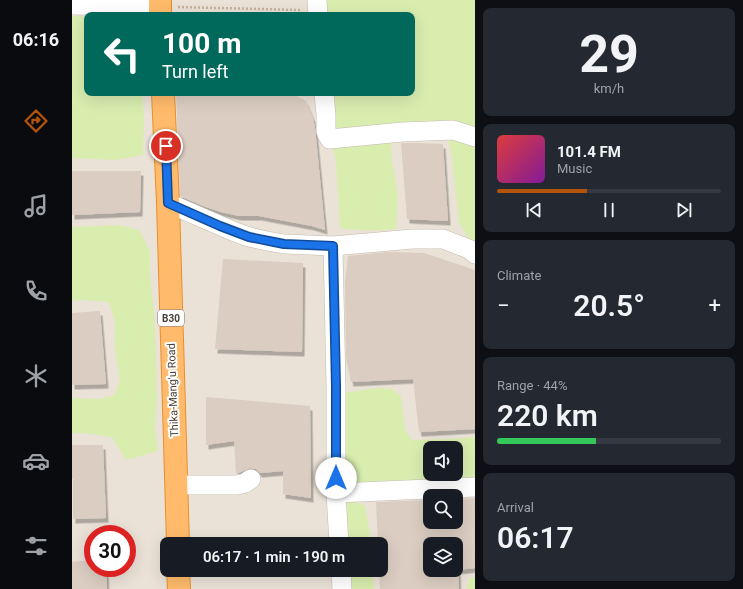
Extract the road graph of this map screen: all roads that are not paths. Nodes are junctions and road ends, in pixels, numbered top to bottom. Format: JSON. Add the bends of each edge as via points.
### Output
{"nodes":[{"id":1,"x":72,"y":5,"type":"edge"},
{"id":2,"x":160,"y":7,"type":"edge"},
{"id":3,"x":163,"y":96,"type":"edge"},
{"id":4,"x":324,"y":96,"type":"edge"},
{"id":5,"x":475,"y":137,"type":"edge"},
{"id":6,"x":168,"y":203,"type":"junction"},
{"id":7,"x":333,"y":246,"type":"junction"},
{"id":8,"x":475,"y":254,"type":"edge"},
{"id":9,"x":251,"y":479,"type":"dead end"},
{"id":10,"x":176,"y":485,"type":"junction"},
{"id":11,"x":475,"y":487,"type":"edge"},
{"id":12,"x":336,"y":493,"type":"junction"},
{"id":13,"x":178,"y":537,"type":"edge"},
{"id":14,"x":339,"y":537,"type":"edge"},
{"id":15,"x":178,"y":577,"type":"edge"},
{"id":16,"x":341,"y":577,"type":"edge"},
{"id":17,"x":179,"y":589,"type":"edge"},
{"id":18,"x":342,"y":589,"type":"edge"}],
"edges":[{"from":1,"to":2,"type":"street"},
{"from":3,"to":6,"type":"highway","name":"Thika-Mang'u Road","number":"B30"},
{"from":4,"to":5,"type":"street","via":[[326,130],[330,139],[453,130]]},
{"from":6,"to":7,"type":"street","via":[[249,237],[284,244]]},
{"from":6,"to":10,"type":"highway","name":"Thika-Mang'u Road","number":"B30"},
{"from":7,"to":8,"type":"street","via":[[443,239]]},
{"from":7,"to":12,"type":"street"},
{"from":9,"to":10,"type":"street","via":[[237,485]]},
{"from":10,"to":13,"type":"highway","name":"Thika-Mang'u Road","number":"B30"},
{"from":11,"to":12,"type":"street"},
{"from":12,"to":14,"type":"street"},
{"from":15,"to":17,"type":"highway"},
{"from":16,"to":18,"type":"street"}]}
